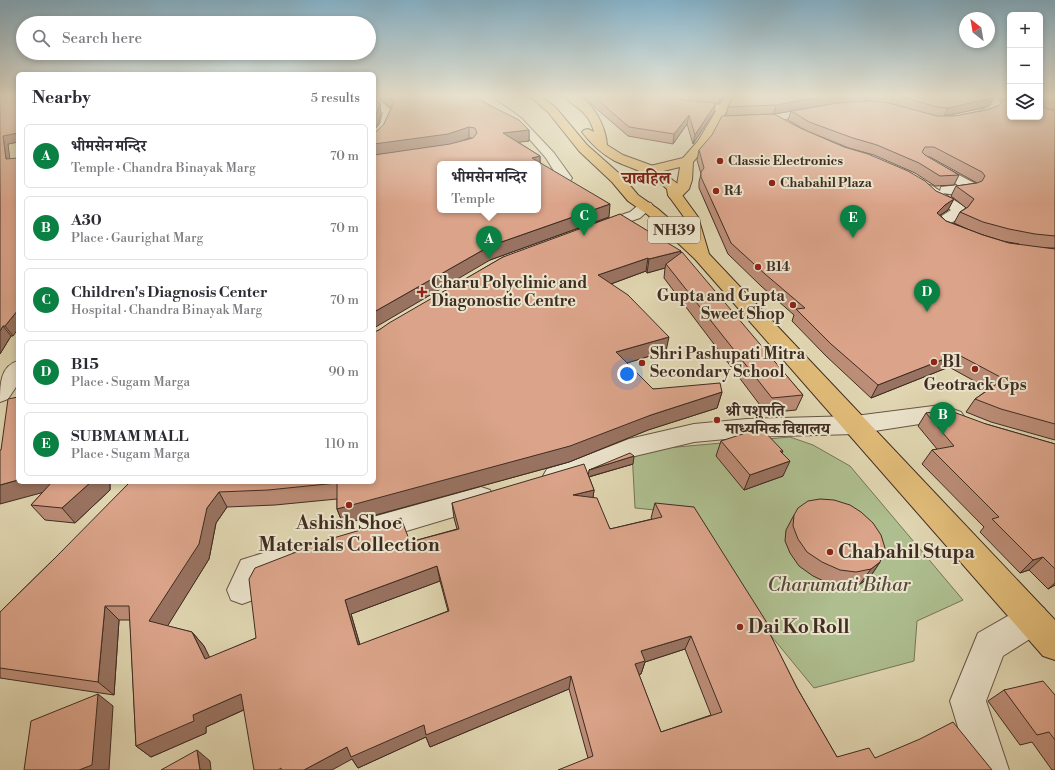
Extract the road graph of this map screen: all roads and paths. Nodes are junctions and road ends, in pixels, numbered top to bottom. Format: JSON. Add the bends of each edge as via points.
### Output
{"nodes":[{"id":1,"x":528,"y":132,"type":"edge"},
{"id":2,"x":570,"y":132,"type":"edge"},
{"id":3,"x":588,"y":132,"type":"edge"},
{"id":4,"x":599,"y":132,"type":"edge"},
{"id":5,"x":710,"y":132,"type":"edge"},
{"id":6,"x":600,"y":146,"type":"junction"},
{"id":7,"x":687,"y":161,"type":"junction"},
{"id":8,"x":925,"y":161,"type":"edge"},
{"id":9,"x":651,"y":170,"type":"junction"},
{"id":10,"x":565,"y":178,"type":"edge"},
{"id":11,"x":617,"y":179,"type":"junction"},
{"id":12,"x":915,"y":181,"type":"edge"},
{"id":13,"x":675,"y":195,"type":"junction"},
{"id":14,"x":938,"y":197,"type":"junction"},
{"id":15,"x":646,"y":206,"type":"junction"},
{"id":16,"x":585,"y":231,"type":"edge"},
{"id":17,"x":975,"y":239,"type":"edge"},
{"id":18,"x":701,"y":255,"type":"junction"},
{"id":19,"x":16,"y":371,"type":"edge"},
{"id":20,"x":0,"y":394,"type":"edge"},
{"id":21,"x":970,"y":424,"type":"edge"},
{"id":22,"x":855,"y":425,"type":"junction"},
{"id":23,"x":537,"y":482,"type":"edge"},
{"id":24,"x":506,"y":491,"type":"edge"},
{"id":25,"x":354,"y":534,"type":"edge"},
{"id":26,"x":303,"y":552,"type":"edge"},
{"id":27,"x":242,"y":590,"type":"dead end"},
{"id":28,"x":1033,"y":619,"type":"junction"},
{"id":29,"x":1055,"y":644,"type":"edge"},
{"id":30,"x":990,"y":770,"type":"edge"}],
"edges":[{"from":1,"to":10,"type":"street","via":[[559,167]]},
{"from":2,"to":11,"type":"main road","number":"NH39","via":[[583,148]]},
{"from":3,"to":6,"type":"main road"},
{"from":4,"to":6,"type":"main road"},
{"from":5,"to":7,"type":"main road"},
{"from":6,"to":9,"type":"main road","number":"NH39","via":[[619,158]]},
{"from":7,"to":9,"type":"main road"},
{"from":7,"to":13,"type":"main road","via":[[684,184],[680,193]]},
{"from":8,"to":14,"type":"street","via":[[971,187],[940,191]]},
{"from":9,"to":11,"type":"main road","via":[[622,175]]},
{"from":9,"to":13,"type":"main road","number":"NH39","via":[[674,188]]},
{"from":11,"to":15,"type":"main road","number":"NH39","via":[[633,198]]},
{"from":12,"to":14,"type":"street"},
{"from":13,"to":15,"type":"main road","number":"NH39"},
{"from":13,"to":18,"type":"main road","number":"NH39","via":[[691,217]]},
{"from":14,"to":17,"type":"street","via":[[960,210],[941,224]]},
{"from":15,"to":16,"type":"street","via":[[635,215]]},
{"from":15,"to":18,"type":"main road","number":"NH39"},
{"from":18,"to":22,"type":"main road","number":"NH39"},
{"from":19,"to":20,"type":"street"},
{"from":21,"to":22,"type":"street","via":[[941,413]]},
{"from":22,"to":23,"type":"street","via":[[747,428],[694,433],[629,448],[575,471]]},
{"from":22,"to":28,"type":"main road","number":"NH39"},
{"from":24,"to":25,"type":"street"},
{"from":26,"to":27,"type":"street","via":[[252,570]]},
{"from":28,"to":29,"type":"main road","number":"NH39"},
{"from":28,"to":30,"type":"street","via":[[990,645],[968,701]]}]}
